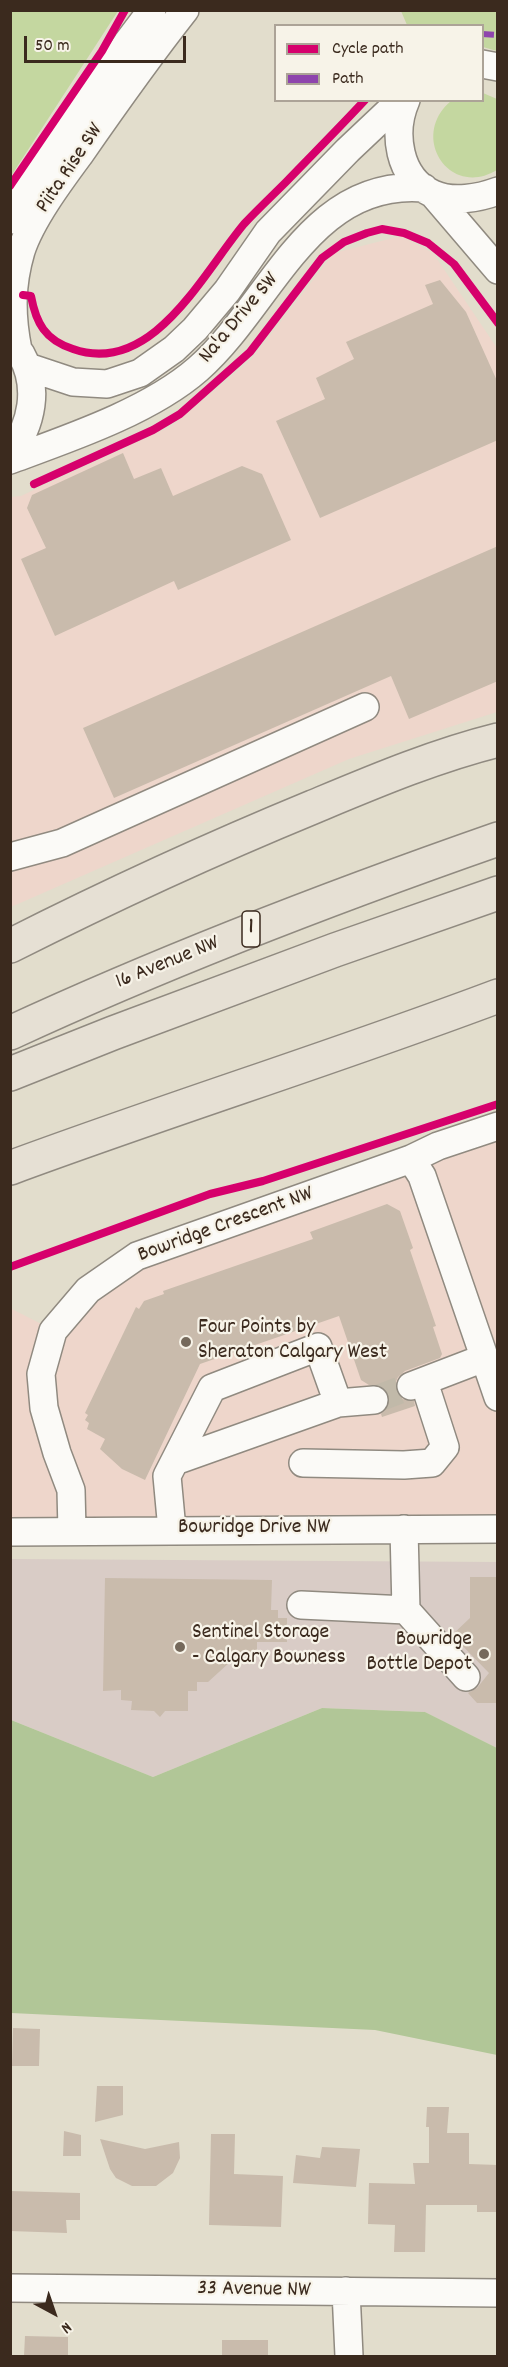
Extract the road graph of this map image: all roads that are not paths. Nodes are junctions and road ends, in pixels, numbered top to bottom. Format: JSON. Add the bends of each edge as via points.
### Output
{"nodes":[{"id":1,"x":128,"y":10,"type":"edge"},
{"id":2,"x":152,"y":10,"type":"edge"},
{"id":3,"x":186,"y":10,"type":"edge"},
{"id":4,"x":127,"y":43,"type":"junction"},
{"id":5,"x":399,"y":102,"type":"edge"},
{"id":6,"x":405,"y":102,"type":"edge"},
{"id":7,"x":429,"y":191,"type":"junction"},
{"id":8,"x":498,"y":191,"type":"edge"},
{"id":9,"x":10,"y":220,"type":"edge"},
{"id":10,"x":498,"y":270,"type":"edge"},
{"id":11,"x":19,"y":354,"type":"edge"},
{"id":12,"x":10,"y":454,"type":"edge"},
{"id":13,"x":10,"y":460,"type":"edge"},
{"id":14,"x":365,"y":707,"type":"dead end"},
{"id":15,"x":498,"y":740,"type":"edge"},
{"id":16,"x":498,"y":839,"type":"edge"},
{"id":17,"x":10,"y":857,"type":"edge"},
{"id":18,"x":498,"y":893,"type":"edge"},
{"id":19,"x":10,"y":946,"type":"edge"},
{"id":20,"x":498,"y":996,"type":"edge"},
{"id":21,"x":10,"y":1033,"type":"edge"},
{"id":22,"x":10,"y":1074,"type":"edge"},
{"id":23,"x":498,"y":1126,"type":"edge"},
{"id":24,"x":411,"y":1159,"type":"junction"},
{"id":25,"x":10,"y":1168,"type":"edge"},
{"id":26,"x":484,"y":1358,"type":"junction"},
{"id":27,"x":498,"y":1397,"type":"edge"},
{"id":28,"x":374,"y":1400,"type":"tunnel mouth"},
{"id":29,"x":338,"y":1403,"type":"junction"},
{"id":30,"x":175,"y":1461,"type":"junction"},
{"id":31,"x":303,"y":1463,"type":"dead end"},
{"id":32,"x":404,"y":1529,"type":"junction"},
{"id":33,"x":498,"y":1529,"type":"edge"},
{"id":34,"x":172,"y":1530,"type":"junction"},
{"id":35,"x":72,"y":1531,"type":"junction"},
{"id":36,"x":10,"y":1532,"type":"edge"},
{"id":37,"x":301,"y":1605,"type":"dead end"},
{"id":38,"x":406,"y":1610,"type":"junction"},
{"id":39,"x":466,"y":1677,"type":"dead end"},
{"id":40,"x":10,"y":2288,"type":"edge"},
{"id":41,"x":346,"y":2292,"type":"junction"},
{"id":42,"x":498,"y":2293,"type":"edge"},
{"id":43,"x":349,"y":2356,"type":"edge"}],
"edges":[{"from":1,"to":4,"type":"street"},
{"from":2,"to":4,"type":"street","name":"Piita Rise SW"},
{"from":3,"to":11,"type":"street","name":"Piita Rise SW","via":[[47,199],[21,249],[11,296]]},
{"from":4,"to":9,"type":"street","name":"Piita Rise SW"},
{"from":5,"to":11,"type":"street","name":"Na'a Drive SW","via":[[268,232],[195,329],[140,373],[107,384],[73,382]]},
{"from":6,"to":7,"type":"street","via":[[398,123],[400,151],[414,177]]},
{"from":7,"to":8,"type":"street","name":"Na'a Drive SW","via":[[459,199]]},
{"from":7,"to":10,"type":"street"},
{"from":7,"to":13,"type":"street","name":"Na'a Drive SW","via":[[405,186],[386,188],[340,208],[294,252],[247,314],[196,371],[144,405]]},
{"from":11,"to":12,"type":"street","name":"Piita Rise SW","via":[[32,399],[20,441]]},
{"from":14,"to":17,"type":"street","via":[[62,843]]},
{"from":15,"to":19,"type":"highway","via":[[420,765],[259,829]]},
{"from":16,"to":21,"type":"highway","name":"16 Avenue NW","number":"1","via":[[273,921]]},
{"from":18,"to":22,"type":"highway","name":"16 Avenue NW","number":"1","via":[[279,971]]},
{"from":20,"to":25,"type":"highway"},
{"from":23,"to":24,"type":"street","name":"Bowridge Crescent NW"},
{"from":24,"to":26,"type":"street","via":[[422,1176]]},
{"from":24,"to":35,"type":"street","name":"Bowridge Crescent NW","via":[[137,1256],[88,1290],[53,1330],[41,1374],[44,1408],[71,1490]]},
{"from":26,"to":27,"type":"street"},
{"from":26,"to":31,"type":"street","via":[[417,1384],[445,1447],[432,1462]]},
{"from":28,"to":29,"type":"street"},
{"from":29,"to":30,"type":"street"},
{"from":29,"to":30,"type":"street","via":[[318,1347],[212,1388]]},
{"from":30,"to":34,"type":"street","via":[[167,1476]]},
{"from":32,"to":33,"type":"street","name":"Bowridge Drive NW"},
{"from":32,"to":34,"type":"street","name":"Bowridge Drive NW"},
{"from":32,"to":38,"type":"street"},
{"from":34,"to":35,"type":"street","name":"Bowridge Drive NW"},
{"from":35,"to":36,"type":"street","name":"Bowridge Drive NW"},
{"from":37,"to":38,"type":"street"},
{"from":38,"to":39,"type":"street"},
{"from":40,"to":41,"type":"street","name":"33 Avenue NW"},
{"from":41,"to":42,"type":"street","name":"33 Avenue NW"},
{"from":41,"to":43,"type":"street"}]}
